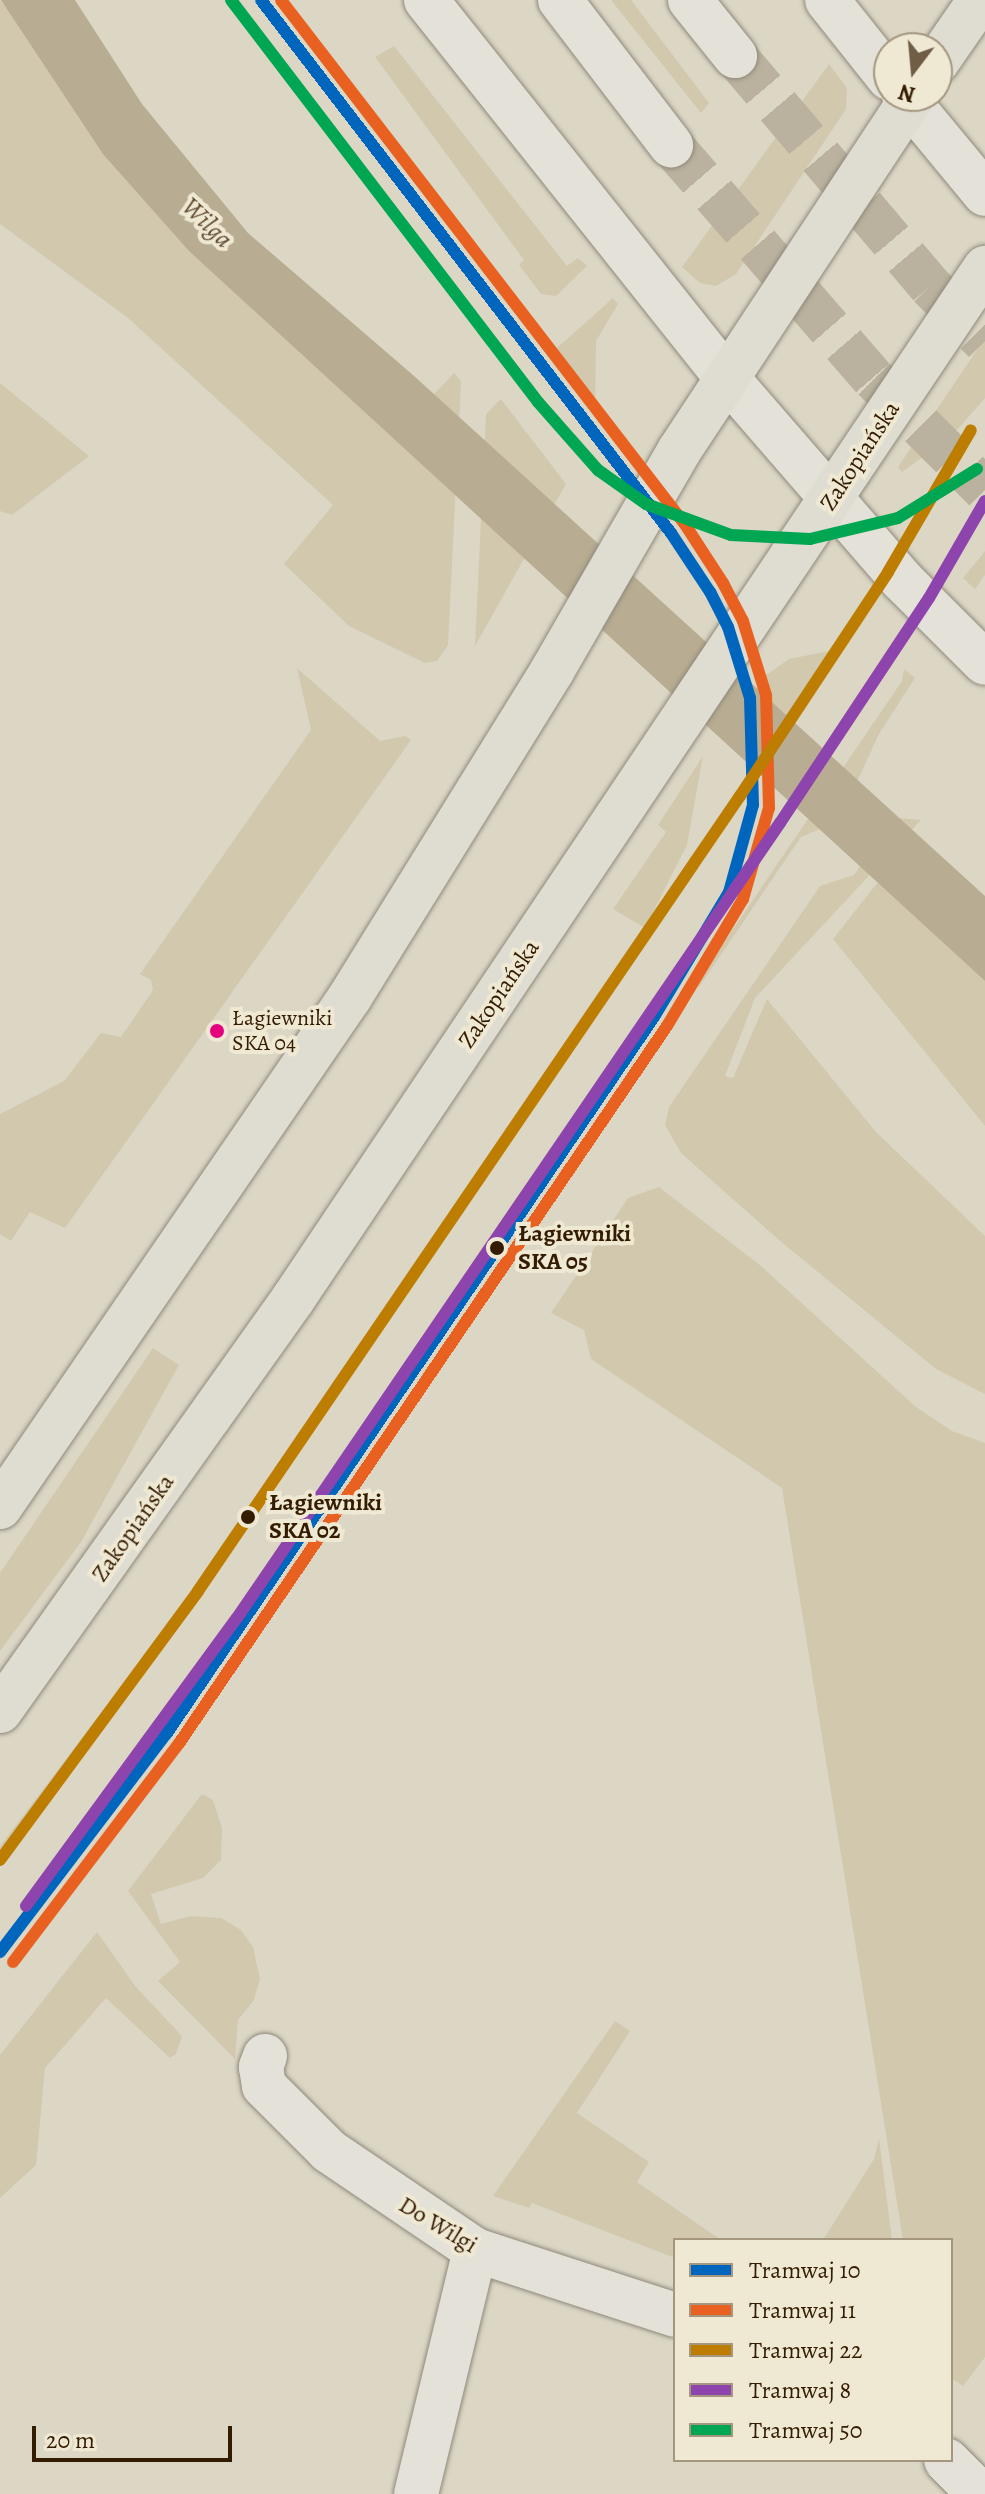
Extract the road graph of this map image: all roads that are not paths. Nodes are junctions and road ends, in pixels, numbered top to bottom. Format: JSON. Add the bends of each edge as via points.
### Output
{"nodes":[{"id":1,"x":426,"y":0,"type":"edge"},
{"id":2,"x":560,"y":0,"type":"edge"},
{"id":3,"x":690,"y":0,"type":"edge"},
{"id":4,"x":827,"y":0,"type":"edge"},
{"id":5,"x":980,"y":0,"type":"edge"},
{"id":6,"x":953,"y":39,"type":"edge"},
{"id":7,"x":735,"y":56,"type":"tunnel mouth"},
{"id":8,"x":873,"y":56,"type":"edge"},
{"id":9,"x":892,"y":112,"type":"edge"},
{"id":10,"x":919,"y":112,"type":"edge"},
{"id":11,"x":671,"y":145,"type":"tunnel mouth"},
{"id":12,"x":985,"y":194,"type":"edge"},
{"id":13,"x":985,"y":268,"type":"edge"},
{"id":14,"x":727,"y":378,"type":"junction"},
{"id":15,"x":831,"y":500,"type":"junction"},
{"id":16,"x":985,"y":663,"type":"edge"},
{"id":17,"x":0,"y":1507,"type":"edge"},
{"id":18,"x":0,"y":1711,"type":"edge"},
{"id":19,"x":265,"y":2056,"type":"dead end"},
{"id":20,"x":475,"y":2250,"type":"junction"},
{"id":21,"x":673,"y":2314,"type":"edge"},
{"id":22,"x":948,"y":2462,"type":"edge"},
{"id":23,"x":416,"y":2494,"type":"edge"},
{"id":24,"x":980,"y":2494,"type":"edge"}],
"edges":[{"from":1,"to":14,"type":"main road"},
{"from":2,"to":11,"type":"main road"},
{"from":3,"to":7,"type":"main road"},
{"from":4,"to":8,"type":"main road"},
{"from":5,"to":6,"type":"main road"},
{"from":9,"to":14,"type":"main road"},
{"from":10,"to":12,"type":"main road"},
{"from":13,"to":15,"type":"main road","name":"Zakopiańska"},
{"from":14,"to":15,"type":"main road"},
{"from":14,"to":17,"type":"main road","via":[[350,997]]},
{"from":15,"to":16,"type":"main road"},
{"from":15,"to":18,"type":"main road","name":"Zakopiańska","via":[[293,1299]]},
{"from":19,"to":20,"type":"main road","name":"Do Wilgi","via":[[264,2086],[329,2151]]},
{"from":20,"to":21,"type":"main road","name":"Do Wilgi"},
{"from":20,"to":23,"type":"main road"},
{"from":22,"to":24,"type":"main road"}]}
